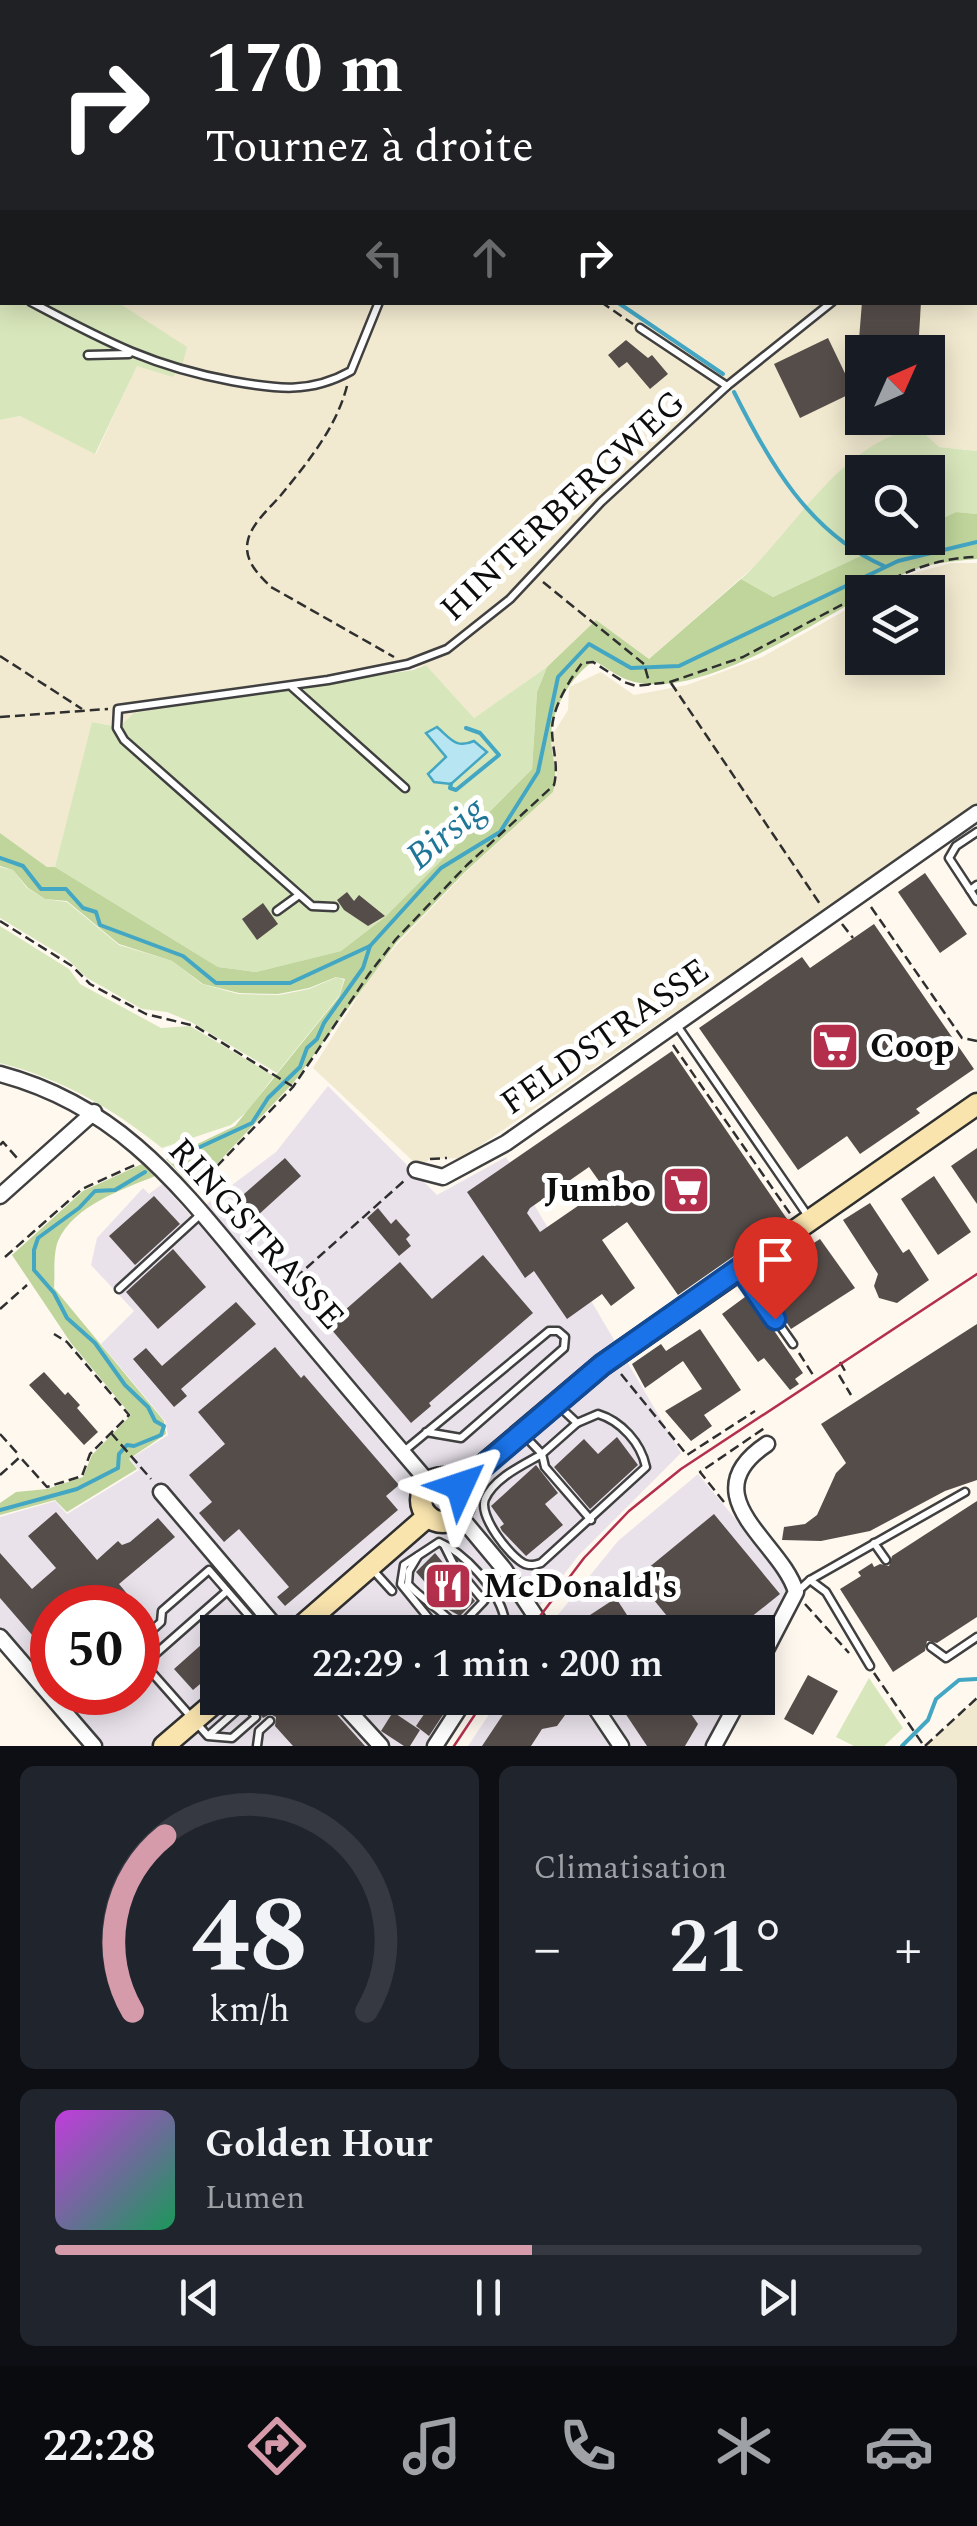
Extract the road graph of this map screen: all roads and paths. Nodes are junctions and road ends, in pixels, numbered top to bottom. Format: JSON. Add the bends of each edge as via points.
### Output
{"nodes":[{"id":1,"x":37,"y":305,"type":"edge"},
{"id":2,"x":378,"y":305,"type":"edge"},
{"id":3,"x":606,"y":305,"type":"edge"},
{"id":4,"x":828,"y":305,"type":"edge"},
{"id":5,"x":640,"y":328,"type":"joint"},
{"id":6,"x":130,"y":354,"type":"junction"},
{"id":7,"x":88,"y":355,"type":"dead end"},
{"id":8,"x":351,"y":370,"type":"junction"},
{"id":9,"x":727,"y":386,"type":"junction"},
{"id":10,"x":977,"y":558,"type":"edge"},
{"id":11,"x":534,"y":574,"type":"junction"},
{"id":12,"x":898,"y":575,"type":"edge"},
{"id":13,"x":845,"y":603,"type":"edge"},
{"id":14,"x":0,"y":656,"type":"edge"},
{"id":15,"x":408,"y":664,"type":"junction"},
{"id":16,"x":670,"y":682,"type":"junction"},
{"id":17,"x":291,"y":686,"type":"junction"},
{"id":18,"x":650,"y":686,"type":"junction"},
{"id":19,"x":118,"y":709,"type":"junction"},
{"id":20,"x":83,"y":710,"type":"junction"},
{"id":21,"x":0,"y":717,"type":"edge"},
{"id":22,"x":406,"y":788,"type":"dead end"},
{"id":23,"x":977,"y":813,"type":"edge"},
{"id":24,"x":977,"y":832,"type":"edge"},
{"id":25,"x":973,"y":888,"type":"edge"},
{"id":26,"x":862,"y":894,"type":"junction"},
{"id":27,"x":299,"y":895,"type":"junction"},
{"id":28,"x":977,"y":901,"type":"edge"},
{"id":29,"x":334,"y":907,"type":"dead end"},
{"id":30,"x":278,"y":911,"type":"dead end"},
{"id":31,"x":829,"y":916,"type":"junction"},
{"id":32,"x":0,"y":921,"type":"edge"},
{"id":33,"x":670,"y":1027,"type":"junction"},
{"id":34,"x":977,"y":1041,"type":"edge"},
{"id":35,"x":0,"y":1074,"type":"edge"},
{"id":36,"x":290,"y":1086,"type":"junction"},
{"id":37,"x":977,"y":1104,"type":"edge"},
{"id":38,"x":94,"y":1112,"type":"junction"},
{"id":39,"x":0,"y":1144,"type":"edge"},
{"id":40,"x":151,"y":1158,"type":"junction"},
{"id":41,"x":416,"y":1170,"type":"joint"},
{"id":42,"x":28,"y":1171,"type":"junction"},
{"id":43,"x":0,"y":1196,"type":"edge"},
{"id":44,"x":188,"y":1196,"type":"junction"},
{"id":45,"x":202,"y":1214,"type":"junction"},
{"id":46,"x":805,"y":1223,"type":"junction"},
{"id":47,"x":5,"y":1257,"type":"dead end"},
{"id":48,"x":740,"y":1268,"type":"junction"},
{"id":49,"x":27,"y":1284,"type":"dead end"},
{"id":50,"x":119,"y":1289,"type":"dead end"},
{"id":51,"x":272,"y":1298,"type":"junction"},
{"id":52,"x":0,"y":1308,"type":"edge"},
{"id":53,"x":54,"y":1334,"type":"dead end"},
{"id":54,"x":793,"y":1344,"type":"joint"},
{"id":55,"x":840,"y":1362,"type":"dead end"},
{"id":56,"x":602,"y":1365,"type":"junction"},
{"id":57,"x":846,"y":1371,"type":"dead end"},
{"id":58,"x":839,"y":1375,"type":"dead end"},
{"id":59,"x":814,"y":1378,"type":"dead end"},
{"id":60,"x":851,"y":1395,"type":"dead end"},
{"id":61,"x":556,"y":1402,"type":"junction"},
{"id":62,"x":755,"y":1411,"type":"dead end"},
{"id":63,"x":578,"y":1424,"type":"junction"},
{"id":64,"x":766,"y":1427,"type":"dead end"},
{"id":65,"x":426,"y":1432,"type":"junction"},
{"id":66,"x":521,"y":1432,"type":"junction"},
{"id":67,"x":111,"y":1433,"type":"junction"},
{"id":68,"x":0,"y":1434,"type":"edge"},
{"id":69,"x":767,"y":1444,"type":"dead end"},
{"id":70,"x":402,"y":1452,"type":"junction"},
{"id":71,"x":542,"y":1454,"type":"junction"},
{"id":72,"x":20,"y":1457,"type":"junction"},
{"id":73,"x":0,"y":1475,"type":"edge"},
{"id":74,"x":428,"y":1483,"type":"junction"},
{"id":75,"x":460,"y":1486,"type":"junction"},
{"id":76,"x":162,"y":1492,"type":"joint"},
{"id":77,"x":965,"y":1492,"type":"dead end"},
{"id":78,"x":459,"y":1515,"type":"junction"},
{"id":79,"x":428,"y":1516,"type":"junction"},
{"id":80,"x":744,"y":1519,"type":"junction"},
{"id":81,"x":591,"y":1520,"type":"junction"},
{"id":82,"x":444,"y":1543,"type":"junction"},
{"id":83,"x":874,"y":1543,"type":"junction"},
{"id":84,"x":419,"y":1555,"type":"junction"},
{"id":85,"x":886,"y":1560,"type":"dead end"},
{"id":86,"x":372,"y":1568,"type":"junction"},
{"id":87,"x":223,"y":1576,"type":"junction"},
{"id":88,"x":810,"y":1580,"type":"junction"},
{"id":89,"x":227,"y":1591,"type":"junction"},
{"id":90,"x":392,"y":1591,"type":"dead end"},
{"id":91,"x":796,"y":1592,"type":"junction"},
{"id":92,"x":247,"y":1615,"type":"edge"},
{"id":93,"x":263,"y":1615,"type":"edge"},
{"id":94,"x":315,"y":1615,"type":"edge"},
{"id":95,"x":426,"y":1615,"type":"edge"},
{"id":96,"x":504,"y":1615,"type":"edge"},
{"id":97,"x":535,"y":1615,"type":"edge"},
{"id":98,"x":160,"y":1623,"type":"edge"},
{"id":99,"x":775,"y":1632,"type":"edge"},
{"id":100,"x":0,"y":1637,"type":"edge"},
{"id":101,"x":977,"y":1637,"type":"edge"},
{"id":102,"x":931,"y":1647,"type":"dead end"},
{"id":103,"x":160,"y":1650,"type":"edge"},
{"id":104,"x":870,"y":1666,"type":"dead end"},
{"id":105,"x":160,"y":1682,"type":"edge"},
{"id":106,"x":977,"y":1698,"type":"edge"},
{"id":107,"x":209,"y":1715,"type":"edge"},
{"id":108,"x":220,"y":1715,"type":"edge"},
{"id":109,"x":254,"y":1715,"type":"edge"},
{"id":110,"x":352,"y":1715,"type":"edge"},
{"id":111,"x":455,"y":1715,"type":"edge"},
{"id":112,"x":601,"y":1715,"type":"edge"},
{"id":113,"x":731,"y":1715,"type":"edge"},
{"id":114,"x":270,"y":1720,"type":"dead end"},
{"id":115,"x":907,"y":1725,"type":"dead end"},
{"id":116,"x":201,"y":1728,"type":"junction"},
{"id":117,"x":94,"y":1746,"type":"edge"},
{"id":118,"x":164,"y":1746,"type":"edge"},
{"id":119,"x":258,"y":1746,"type":"edge"},
{"id":120,"x":380,"y":1746,"type":"edge"},
{"id":121,"x":434,"y":1746,"type":"edge"},
{"id":122,"x":622,"y":1746,"type":"edge"},
{"id":123,"x":714,"y":1746,"type":"edge"},
{"id":124,"x":924,"y":1746,"type":"edge"}],
"edges":[{"from":1,"to":6,"type":"lane"},
{"from":2,"to":8,"type":"lane"},
{"from":3,"to":5,"type":"path"},
{"from":4,"to":9,"type":"lane","name":"HINTERBERGWEG"},
{"from":5,"to":9,"type":"lane"},
{"from":6,"to":7,"type":"lane"},
{"from":6,"to":8,"type":"lane","via":[[180,372],[281,390],[320,385]]},
{"from":8,"to":15,"type":"path","via":[[332,424],[254,527],[247,552],[271,587]]},
{"from":9,"to":11,"type":"lane","name":"HINTERBERGWEG","via":[[600,502]]},
{"from":10,"to":12,"type":"path","via":[[947,558]]},
{"from":11,"to":15,"type":"lane","name":"HINTERBERGWEG","via":[[482,624],[447,649]]},
{"from":11,"to":18,"type":"path","via":[[644,664]]},
{"from":13,"to":16,"type":"path","via":[[744,657]]},
{"from":14,"to":20,"type":"path"},
{"from":15,"to":17,"type":"lane","name":"HINTERBERGWEG"},
{"from":16,"to":18,"type":"path"},
{"from":16,"to":31,"type":"path"},
{"from":17,"to":19,"type":"lane","name":"HINTERBERGWEG"},
{"from":17,"to":22,"type":"lane"},
{"from":18,"to":36,"type":"path","via":[[582,663],[568,681],[552,730],[554,785],[396,939]]},
{"from":19,"to":20,"type":"path"},
{"from":19,"to":27,"type":"lane","via":[[124,740]]},
{"from":20,"to":21,"type":"path"},
{"from":23,"to":26,"type":"street","name":"FELDSTRASSE"},
{"from":24,"to":25,"type":"lane","via":[[950,858]]},
{"from":25,"to":28,"type":"lane"},
{"from":26,"to":31,"type":"street","name":"FELDSTRASSE"},
{"from":26,"to":34,"type":"path","via":[[962,1038]]},
{"from":27,"to":29,"type":"lane","via":[[312,906]]},
{"from":27,"to":30,"type":"lane"},
{"from":31,"to":33,"type":"street","name":"FELDSTRASSE"},
{"from":32,"to":36,"type":"path","via":[[90,984],[146,1014],[195,1026]]},
{"from":33,"to":41,"type":"street","name":"FELDSTRASSE","via":[[464,1168],[443,1177]]},
{"from":33,"to":46,"type":"lane"},
{"from":33,"to":46,"type":"path"},
{"from":35,"to":38,"type":"street","name":"RINGSTRASSE"},
{"from":36,"to":44,"type":"path"},
{"from":37,"to":46,"type":"main road"},
{"from":38,"to":40,"type":"street","name":"RINGSTRASSE"},
{"from":38,"to":42,"type":"street"},
{"from":39,"to":42,"type":"path"},
{"from":40,"to":44,"type":"street","name":"RINGSTRASSE"},
{"from":40,"to":47,"type":"path","via":[[82,1189]]},
{"from":41,"to":51,"type":"path"},
{"from":42,"to":43,"type":"street"},
{"from":44,"to":45,"type":"street","name":"RINGSTRASSE"},
{"from":45,"to":50,"type":"lane"},
{"from":45,"to":51,"type":"street","name":"RINGSTRASSE"},
{"from":46,"to":48,"type":"main road"},
{"from":48,"to":54,"type":"lane"},
{"from":48,"to":56,"type":"main road"},
{"from":49,"to":52,"type":"path"},
{"from":51,"to":70,"type":"street","name":"RINGSTRASSE"},
{"from":53,"to":67,"type":"path","via":[[130,1415]]},
{"from":54,"to":59,"type":"path"},
{"from":55,"to":57,"type":"path"},
{"from":56,"to":61,"type":"main road"},
{"from":56,"to":62,"type":"path","via":[[618,1371],[687,1455]]},
{"from":58,"to":60,"type":"path"},
{"from":61,"to":63,"type":"lane"},
{"from":61,"to":66,"type":"main road"},
{"from":63,"to":71,"type":"lane"},
{"from":63,"to":81,"type":"lane","via":[[598,1414],[612,1418],[644,1455],[646,1467]]},
{"from":64,"to":80,"type":"path","via":[[700,1472]]},
{"from":65,"to":65,"type":"lane","via":[[549,1331],[565,1338],[564,1348],[460,1438]]},
{"from":65,"to":70,"type":"lane"},
{"from":66,"to":71,"type":"lane"},
{"from":66,"to":75,"type":"main road"},
{"from":67,"to":72,"type":"path","via":[[90,1454],[82,1476],[47,1486]]},
{"from":67,"to":76,"type":"path"},
{"from":68,"to":72,"type":"path"},
{"from":69,"to":80,"type":"street","via":[[740,1474]]},
{"from":70,"to":74,"type":"street","name":"RINGSTRASSE"},
{"from":71,"to":81,"type":"lane","via":[[545,1467]]},
{"from":71,"to":81,"type":"lane","via":[[492,1490],[484,1501],[489,1524],[531,1566]]},
{"from":72,"to":73,"type":"path"},
{"from":74,"to":75,"type":"main road","via":[[445,1478]]},
{"from":74,"to":79,"type":"main road","via":[[421,1504]]},
{"from":75,"to":78,"type":"main road","via":[[465,1504]]},
{"from":76,"to":87,"type":"street"},
{"from":77,"to":83,"type":"lane"},
{"from":78,"to":79,"type":"main road","via":[[444,1522]]},
{"from":78,"to":97,"type":"street"},
{"from":79,"to":86,"type":"main road"},
{"from":80,"to":91,"type":"street","via":[[792,1577]]},
{"from":82,"to":84,"type":"lane"},
{"from":82,"to":84,"type":"lane","via":[[484,1601],[463,1624],[453,1623],[408,1584]]},
{"from":82,"to":96,"type":"lane","via":[[488,1587]]},
{"from":83,"to":85,"type":"lane"},
{"from":83,"to":88,"type":"lane"},
{"from":84,"to":95,"type":"lane","via":[[404,1565],[401,1584]]},
{"from":86,"to":90,"type":"lane"},
{"from":86,"to":94,"type":"main road"},
{"from":87,"to":89,"type":"lane"},
{"from":87,"to":93,"type":"street"},
{"from":87,"to":98,"type":"lane","via":[[208,1570],[162,1611]]},
{"from":88,"to":91,"type":"lane"},
{"from":88,"to":104,"type":"lane","via":[[826,1592]]},
{"from":89,"to":92,"type":"lane"},
{"from":89,"to":103,"type":"lane"},
{"from":91,"to":99,"type":"street"},
{"from":100,"to":117,"type":"street"},
{"from":101,"to":102,"type":"lane","via":[[946,1658]]},
{"from":105,"to":116,"type":"lane"},
{"from":106,"to":124,"type":"path"},
{"from":107,"to":116,"type":"main road"},
{"from":108,"to":116,"type":"lane"},
{"from":109,"to":116,"type":"lane","via":[[232,1738]]},
{"from":110,"to":120,"type":"street"},
{"from":111,"to":121,"type":"street"},
{"from":112,"to":122,"type":"street"},
{"from":113,"to":123,"type":"street"},
{"from":114,"to":119,"type":"lane","via":[[259,1731]]},
{"from":115,"to":124,"type":"path"},
{"from":116,"to":118,"type":"main road"}]}
